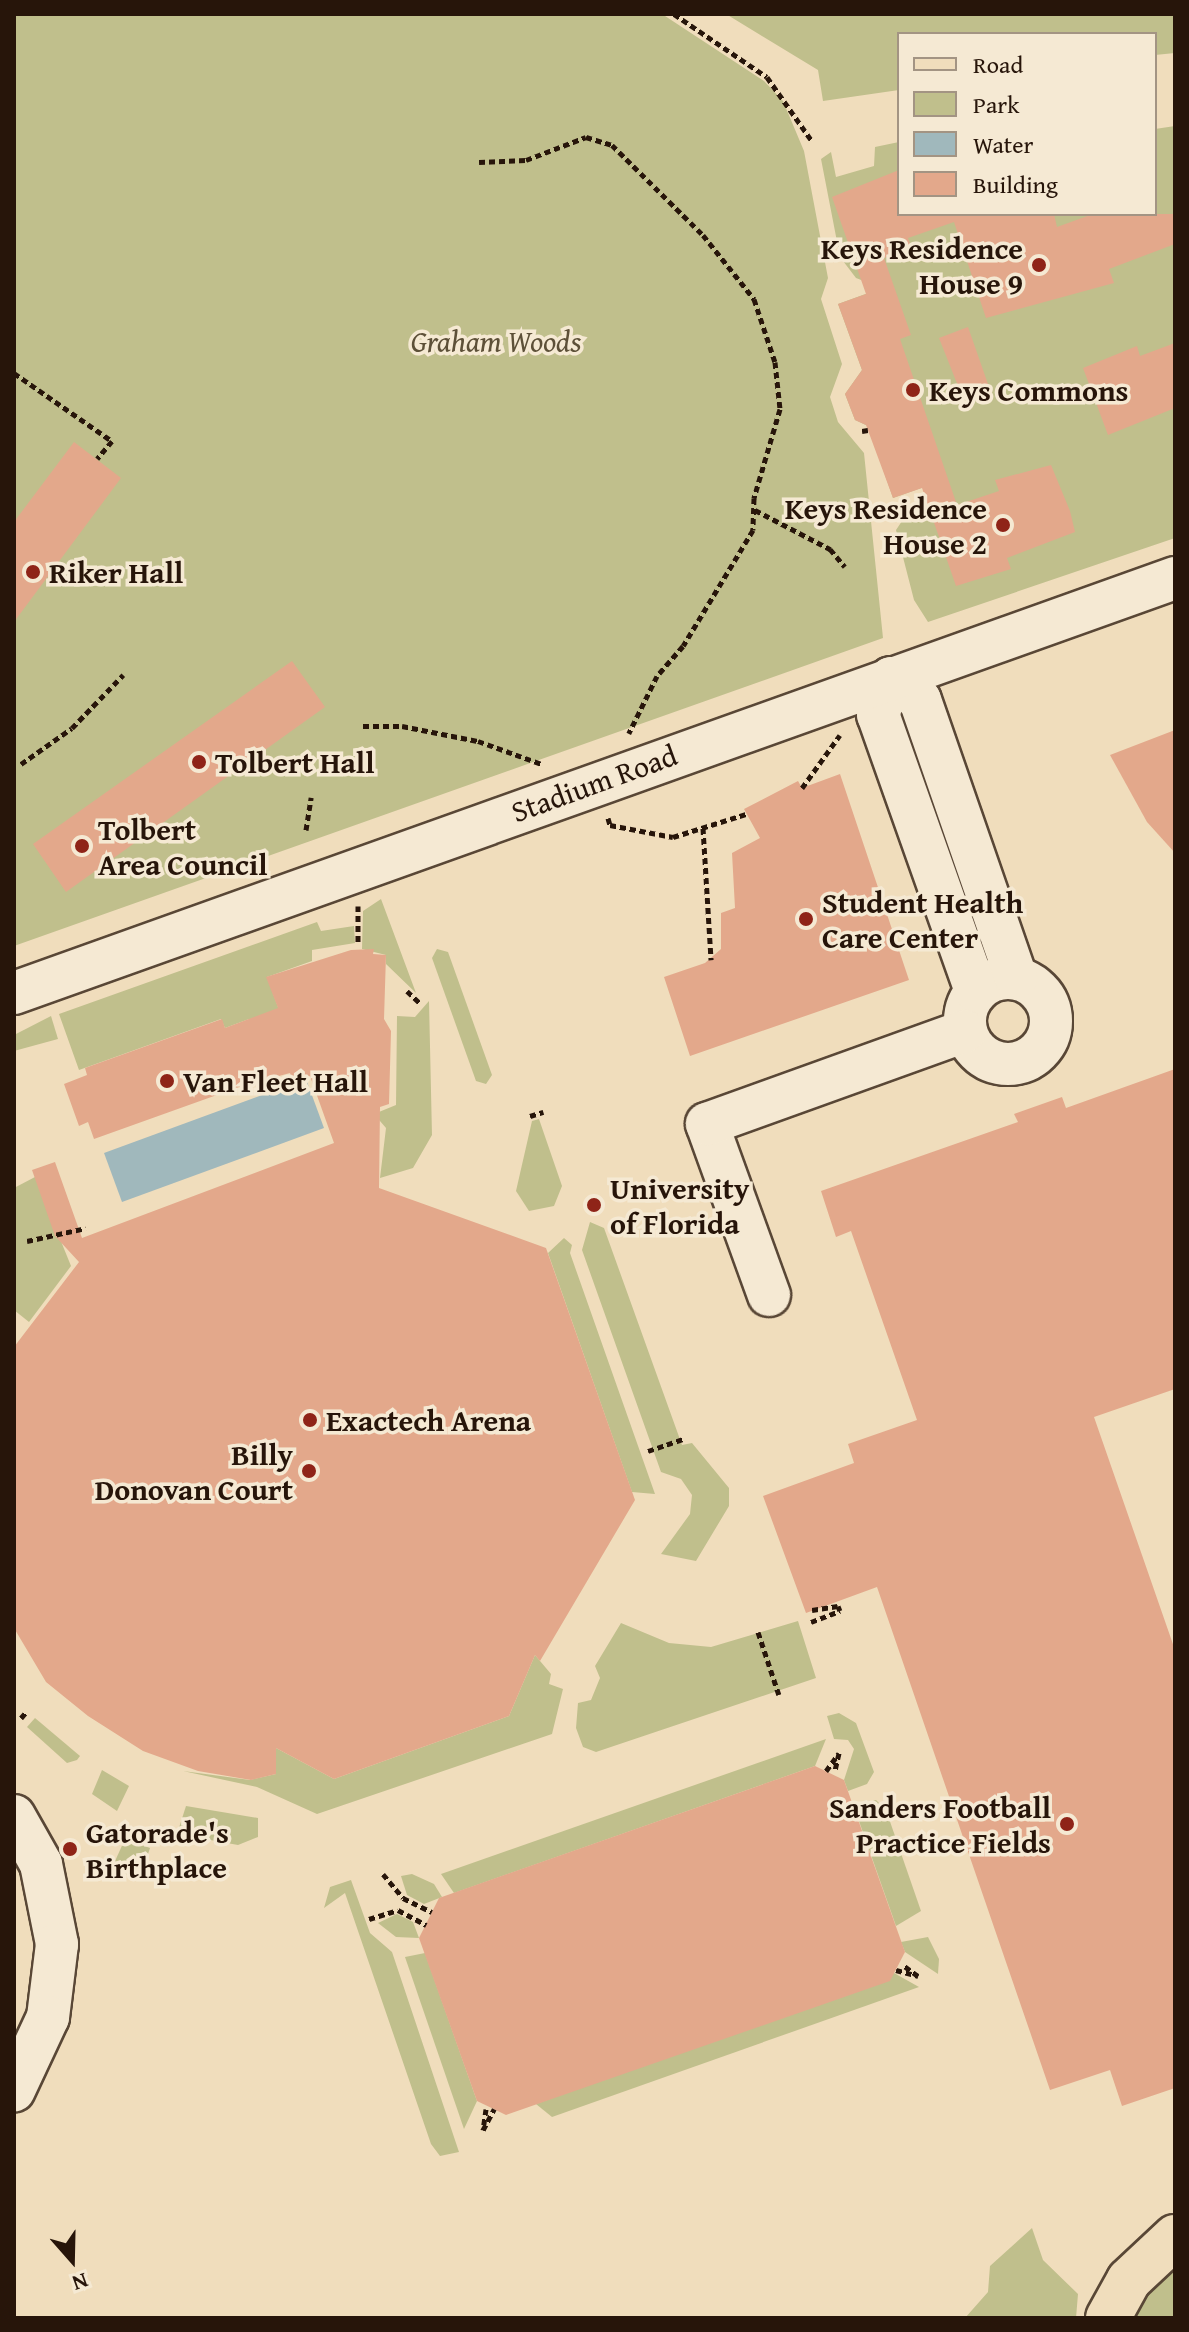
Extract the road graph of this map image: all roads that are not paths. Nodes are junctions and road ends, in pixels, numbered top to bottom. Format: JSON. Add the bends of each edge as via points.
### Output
{"nodes":[{"id":1,"x":1175,"y":578,"type":"edge"},
{"id":2,"x":891,"y":678,"type":"junction"},
{"id":3,"x":1016,"y":978,"type":"junction"},
{"id":4,"x":976,"y":991,"type":"junction"},
{"id":5,"x":14,"y":993,"type":"edge"},
{"id":6,"x":965,"y":1031,"type":"junction"},
{"id":7,"x":769,"y":1295,"type":"dead end"},
{"id":8,"x":14,"y":1816,"type":"edge"},
{"id":9,"x":14,"y":2090,"type":"edge"},
{"id":10,"x":1175,"y":2237,"type":"edge"},
{"id":11,"x":1108,"y":2318,"type":"edge"}],
"edges":[{"from":1,"to":2,"type":"street","name":"Stadium Road"},
{"from":2,"to":3,"type":"street","via":[[920,700]]},
{"from":2,"to":4,"type":"street","via":[[878,715]]},
{"from":2,"to":5,"type":"street","name":"Stadium Road"},
{"from":3,"to":4,"type":"street"},
{"from":3,"to":6,"type":"street","via":[[1049,1004],[1044,1046],[1021,1063],[992,1062]]},
{"from":4,"to":6,"type":"street"},
{"from":6,"to":7,"type":"street","via":[[707,1124]]},
{"from":8,"to":9,"type":"street","via":[[41,1864],[57,1944],[48,2017]]},
{"from":10,"to":11,"type":"main road","via":[[1129,2280]]}]}
